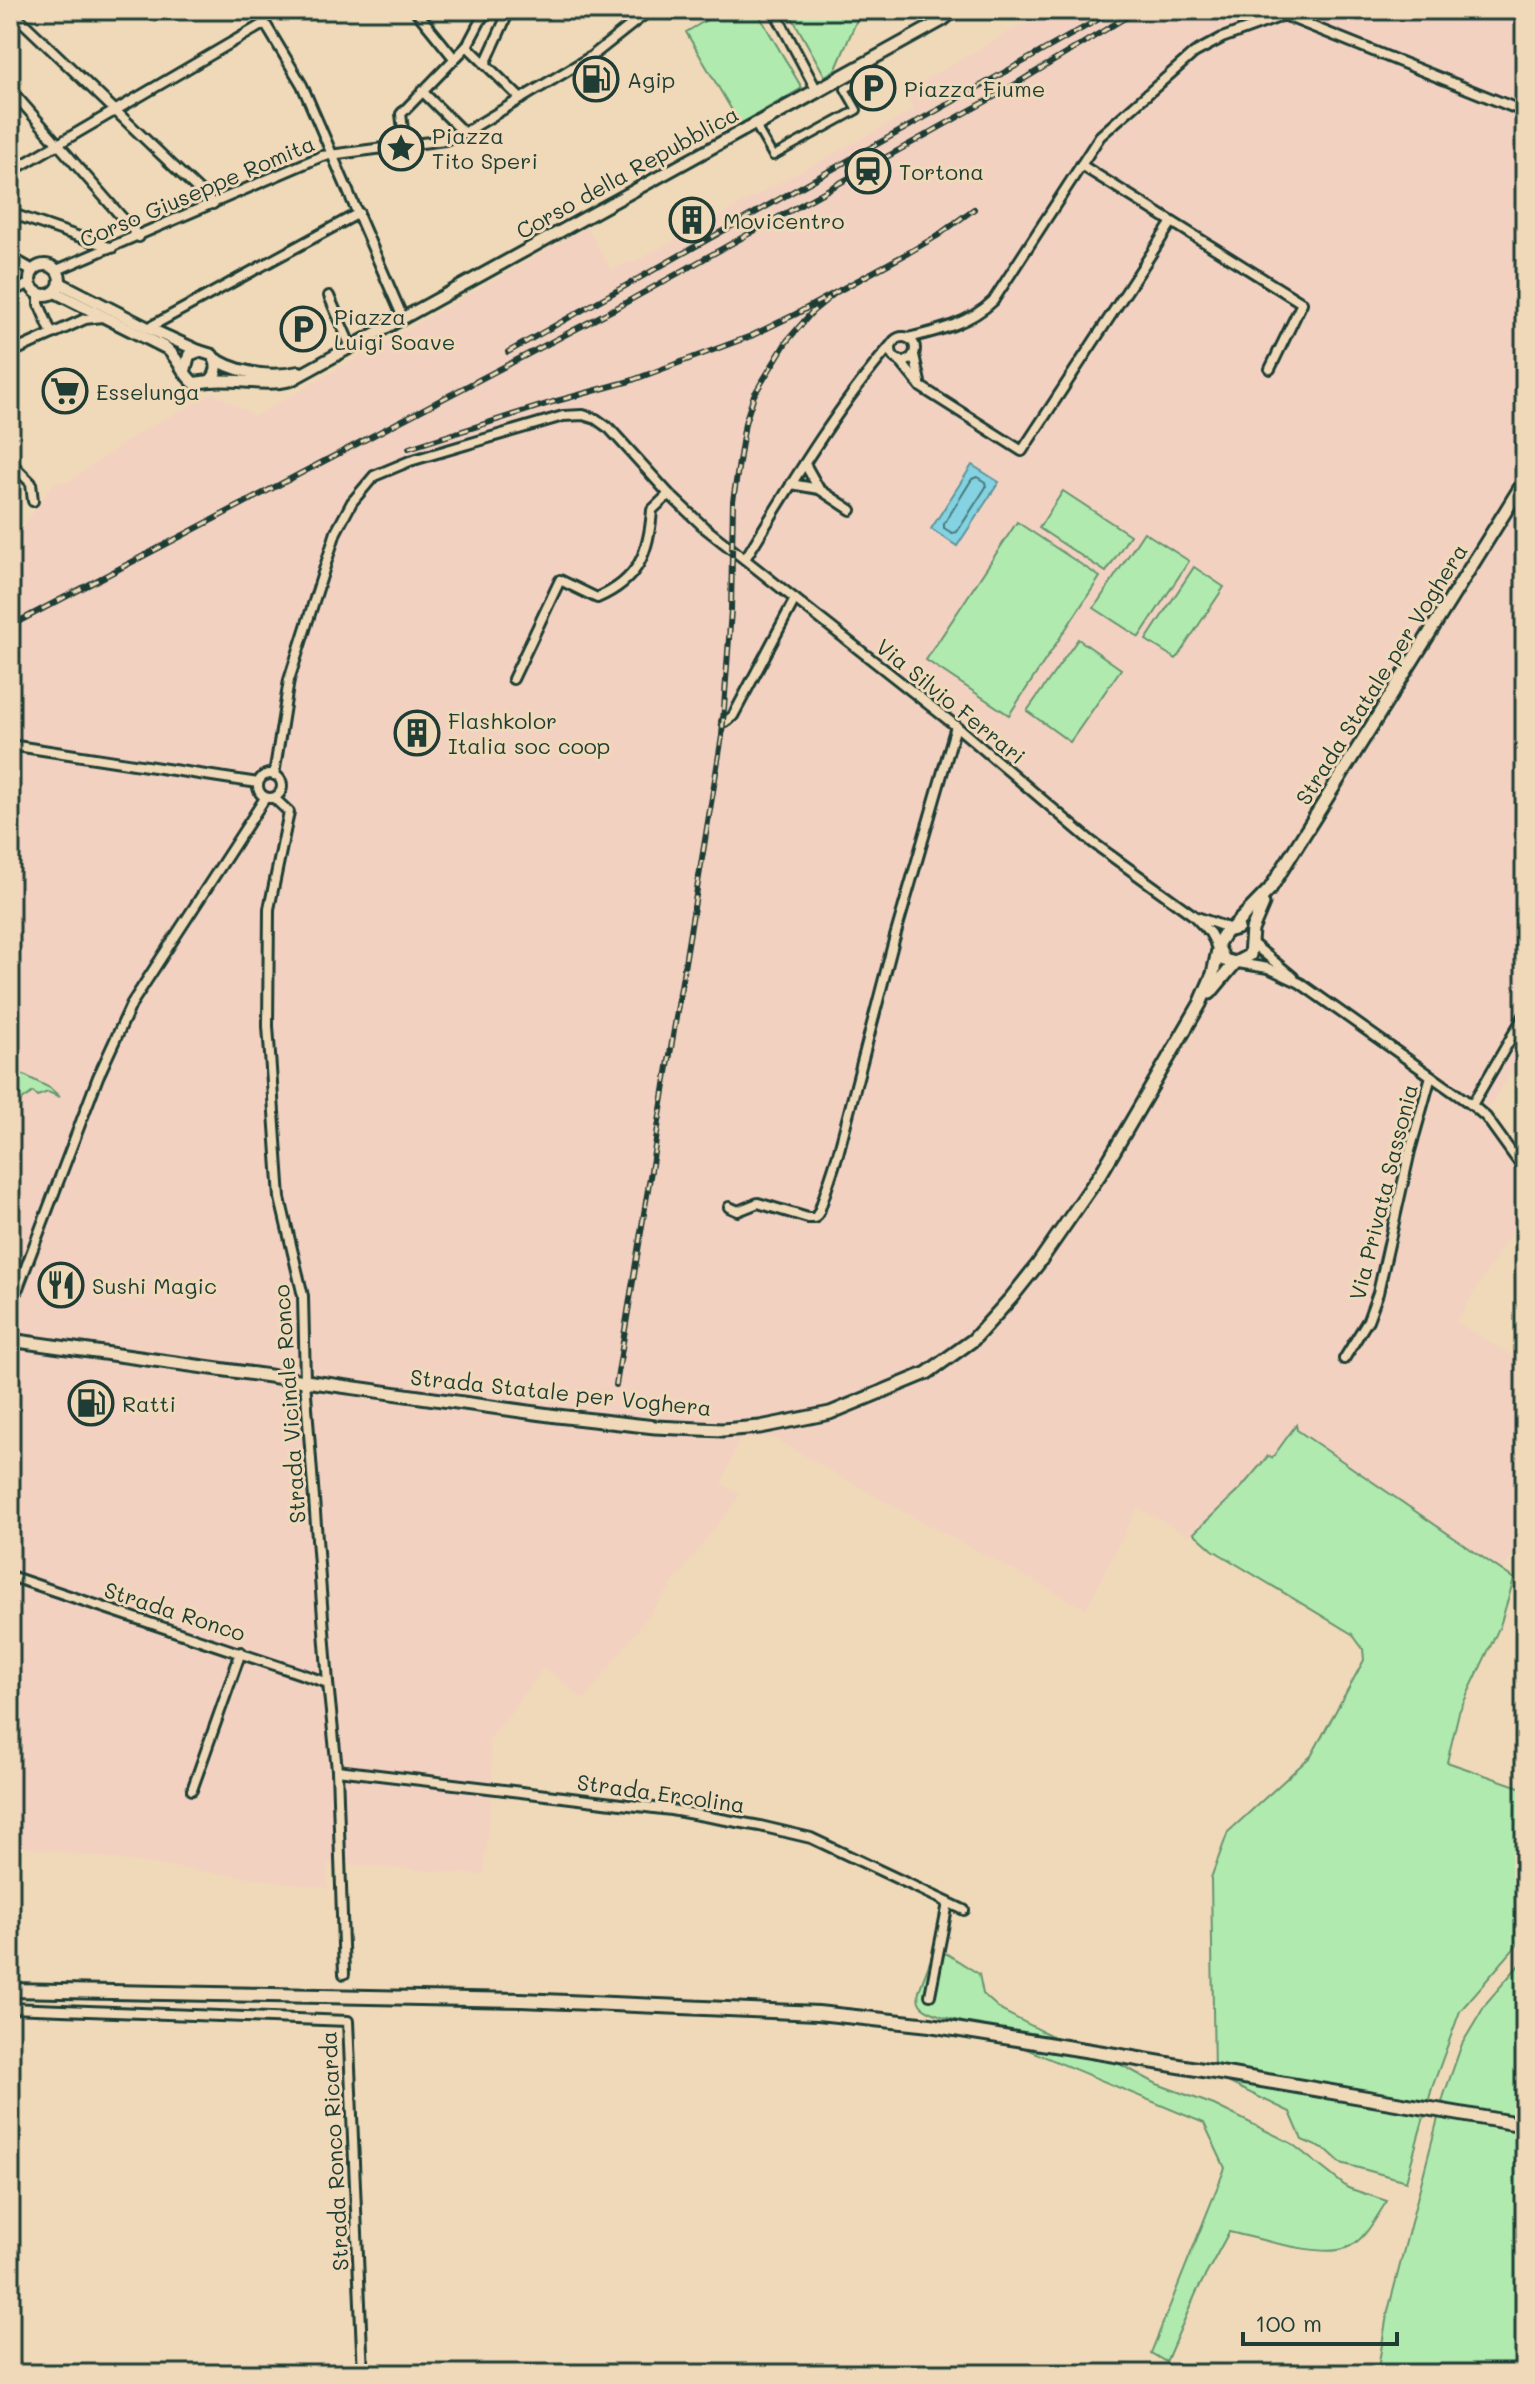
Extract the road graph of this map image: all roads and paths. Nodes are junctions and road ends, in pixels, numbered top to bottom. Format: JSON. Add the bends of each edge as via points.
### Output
{"nodes":[{"id":1,"x":10,"y":10,"type":"edge"},
{"id":2,"x":415,"y":10,"type":"edge"},
{"id":3,"x":486,"y":10,"type":"edge"},
{"id":4,"x":631,"y":10,"type":"edge"},
{"id":5,"x":650,"y":10,"type":"edge"},
{"id":6,"x":774,"y":10,"type":"edge"},
{"id":7,"x":955,"y":10,"type":"edge"},
{"id":8,"x":1299,"y":10,"type":"edge"},
{"id":9,"x":509,"y":11,"type":"edge"},
{"id":10,"x":263,"y":15,"type":"edge"},
{"id":11,"x":1285,"y":15,"type":"junction"},
{"id":12,"x":639,"y":19,"type":"junction"},
{"id":13,"x":467,"y":46,"type":"junction"},
{"id":14,"x":454,"y":58,"type":"junction"},
{"id":15,"x":485,"y":64,"type":"junction"},
{"id":16,"x":10,"y":89,"type":"edge"},
{"id":17,"x":816,"y":89,"type":"junction"},
{"id":18,"x":422,"y":91,"type":"junction"},
{"id":19,"x":521,"y":99,"type":"junction"},
{"id":20,"x":115,"y":109,"type":"junction"},
{"id":21,"x":857,"y":110,"type":"joint"},
{"id":22,"x":1525,"y":112,"type":"edge"},
{"id":23,"x":464,"y":133,"type":"junction"},
{"id":24,"x":57,"y":143,"type":"junction"},
{"id":25,"x":405,"y":145,"type":"junction"},
{"id":26,"x":332,"y":154,"type":"junction"},
{"id":27,"x":1081,"y":165,"type":"junction"},
{"id":28,"x":10,"y":172,"type":"edge"},
{"id":29,"x":213,"y":204,"type":"junction"},
{"id":30,"x":10,"y":213,"type":"edge"},
{"id":31,"x":359,"y":213,"type":"junction"},
{"id":32,"x":1172,"y":222,"type":"junction"},
{"id":33,"x":139,"y":237,"type":"junction"},
{"id":34,"x":112,"y":248,"type":"junction"},
{"id":35,"x":10,"y":258,"type":"edge"},
{"id":36,"x":57,"y":270,"type":"junction"},
{"id":37,"x":32,"y":277,"type":"junction"},
{"id":38,"x":58,"y":287,"type":"junction"},
{"id":39,"x":10,"y":293,"type":"edge"},
{"id":40,"x":39,"y":294,"type":"junction"},
{"id":41,"x":329,"y":296,"type":"dead end"},
{"id":42,"x":103,"y":317,"type":"junction"},
{"id":43,"x":403,"y":318,"type":"junction"},
{"id":44,"x":148,"y":328,"type":"junction"},
{"id":45,"x":939,"y":331,"type":"junction"},
{"id":46,"x":52,"y":334,"type":"junction"},
{"id":47,"x":908,"y":338,"type":"junction"},
{"id":48,"x":891,"y":345,"type":"junction"},
{"id":49,"x":351,"y":347,"type":"junction"},
{"id":50,"x":199,"y":351,"type":"junction"},
{"id":51,"x":914,"y":351,"type":"junction"},
{"id":52,"x":10,"y":353,"type":"edge"},
{"id":53,"x":215,"y":359,"type":"junction"},
{"id":54,"x":898,"y":360,"type":"junction"},
{"id":55,"x":315,"y":366,"type":"junction"},
{"id":56,"x":1270,"y":369,"type":"dead end"},
{"id":57,"x":870,"y":370,"type":"junction"},
{"id":58,"x":185,"y":371,"type":"junction"},
{"id":59,"x":210,"y":381,"type":"junction"},
{"id":60,"x":921,"y":387,"type":"junction"},
{"id":61,"x":10,"y":462,"type":"edge"},
{"id":62,"x":805,"y":464,"type":"junction"},
{"id":63,"x":1525,"y":480,"type":"edge"},
{"id":64,"x":791,"y":484,"type":"junction"},
{"id":65,"x":819,"y":489,"type":"junction"},
{"id":66,"x":669,"y":494,"type":"junction"},
{"id":67,"x":33,"y":501,"type":"dead end"},
{"id":68,"x":851,"y":510,"type":"dead end"},
{"id":69,"x":745,"y":559,"type":"junction"},
{"id":70,"x":795,"y":599,"type":"junction"},
{"id":71,"x":513,"y":679,"type":"dead end"},
{"id":72,"x":725,"y":722,"type":"dead end"},
{"id":73,"x":956,"y":726,"type":"junction"},
{"id":74,"x":11,"y":745,"type":"edge"},
{"id":75,"x":10,"y":767,"type":"edge"},
{"id":76,"x":274,"y":775,"type":"junction"},
{"id":77,"x":258,"y":783,"type":"junction"},
{"id":78,"x":269,"y":798,"type":"junction"},
{"id":79,"x":1270,"y":889,"type":"junction"},
{"id":80,"x":1193,"y":915,"type":"junction"},
{"id":81,"x":1232,"y":928,"type":"junction"},
{"id":82,"x":1252,"y":941,"type":"junction"},
{"id":83,"x":1218,"y":949,"type":"junction"},
{"id":84,"x":1236,"y":963,"type":"junction"},
{"id":85,"x":1300,"y":983,"type":"junction"},
{"id":86,"x":1200,"y":1004,"type":"junction"},
{"id":87,"x":1525,"y":1014,"type":"edge"},
{"id":88,"x":1431,"y":1076,"type":"junction"},
{"id":89,"x":1472,"y":1105,"type":"junction"},
{"id":90,"x":1525,"y":1171,"type":"edge"},
{"id":91,"x":729,"y":1207,"type":"dead end"},
{"id":92,"x":10,"y":1309,"type":"edge"},
{"id":93,"x":10,"y":1340,"type":"edge"},
{"id":94,"x":1344,"y":1359,"type":"dead end"},
{"id":95,"x":305,"y":1381,"type":"junction"},
{"id":96,"x":10,"y":1576,"type":"edge"},
{"id":97,"x":241,"y":1652,"type":"junction"},
{"id":98,"x":328,"y":1683,"type":"junction"},
{"id":99,"x":337,"y":1770,"type":"junction"},
{"id":100,"x":192,"y":1790,"type":"dead end"},
{"id":101,"x":948,"y":1903,"type":"junction"},
{"id":102,"x":964,"y":1910,"type":"dead end"},
{"id":103,"x":344,"y":1974,"type":"dead end"},
{"id":104,"x":10,"y":1990,"type":"edge"},
{"id":105,"x":930,"y":1995,"type":"dead end"},
{"id":106,"x":10,"y":2008,"type":"edge"},
{"id":107,"x":1525,"y":2125,"type":"edge"},
{"id":108,"x":363,"y":2374,"type":"edge"}],
"edges":[{"from":1,"to":20,"type":"street"},
{"from":2,"to":14,"type":"street"},
{"from":3,"to":13,"type":"street"},
{"from":4,"to":12,"type":"street"},
{"from":5,"to":12,"type":"street","name":"Corso Giuseppe Romita"},
{"from":6,"to":17,"type":"street"},
{"from":7,"to":17,"type":"street","name":"Corso della Repubblica"},
{"from":8,"to":11,"type":"street"},
{"from":9,"to":15,"type":"street"},
{"from":10,"to":20,"type":"street"},
{"from":10,"to":26,"type":"street"},
{"from":11,"to":22,"type":"street"},
{"from":11,"to":27,"type":"street","via":[[1194,53],[1100,136]]},
{"from":12,"to":19,"type":"street","name":"Corso Giuseppe Romita","via":[[592,56]]},
{"from":13,"to":14,"type":"street"},
{"from":13,"to":15,"type":"street"},
{"from":14,"to":18,"type":"street"},
{"from":15,"to":19,"type":"street"},
{"from":16,"to":24,"type":"street"},
{"from":17,"to":43,"type":"street","name":"Corso della Repubblica"},
{"from":18,"to":23,"type":"street"},
{"from":18,"to":25,"type":"street","via":[[401,114]]},
{"from":19,"to":23,"type":"street","name":"Corso Giuseppe Romita"},
{"from":20,"to":24,"type":"street"},
{"from":20,"to":29,"type":"street"},
{"from":21,"to":21,"type":"street","via":[[773,156],[757,128],[870,65],[875,73],[845,89]]},
{"from":23,"to":25,"type":"street","name":"Corso Giuseppe Romita"},
{"from":24,"to":28,"type":"street"},
{"from":24,"to":33,"type":"street"},
{"from":25,"to":26,"type":"street","name":"Corso Giuseppe Romita"},
{"from":26,"to":29,"type":"street","name":"Corso Giuseppe Romita"},
{"from":26,"to":31,"type":"street"},
{"from":27,"to":32,"type":"street"},
{"from":27,"to":45,"type":"street","via":[[993,301],[978,314]]},
{"from":29,"to":33,"type":"street","name":"Corso Giuseppe Romita"},
{"from":30,"to":34,"type":"street"},
{"from":31,"to":43,"type":"street"},
{"from":31,"to":44,"type":"street"},
{"from":32,"to":56,"type":"street","via":[[1302,303]]},
{"from":32,"to":60,"type":"street","via":[[1022,451]]},
{"from":33,"to":34,"type":"street","name":"Corso Giuseppe Romita"},
{"from":34,"to":36,"type":"street","name":"Corso Giuseppe Romita"},
{"from":35,"to":37,"type":"street"},
{"from":36,"to":37,"type":"street","via":[[45,265]]},
{"from":36,"to":38,"type":"street"},
{"from":37,"to":39,"type":"street"},
{"from":37,"to":40,"type":"street"},
{"from":38,"to":40,"type":"street","via":[[48,295]]},
{"from":38,"to":42,"type":"street"},
{"from":38,"to":44,"type":"street"},
{"from":40,"to":46,"type":"street"},
{"from":41,"to":49,"type":"street"},
{"from":42,"to":46,"type":"street"},
{"from":42,"to":58,"type":"street","via":[[166,348]]},
{"from":43,"to":49,"type":"street","name":"Corso della Repubblica"},
{"from":44,"to":50,"type":"street"},
{"from":45,"to":47,"type":"street"},
{"from":45,"to":51,"type":"street"},
{"from":46,"to":52,"type":"street"},
{"from":47,"to":48,"type":"street"},
{"from":47,"to":51,"type":"street"},
{"from":48,"to":54,"type":"street"},
{"from":48,"to":57,"type":"street"},
{"from":49,"to":55,"type":"street","name":"Corso della Repubblica"},
{"from":50,"to":53,"type":"street"},
{"from":50,"to":58,"type":"street","via":[[189,355]]},
{"from":51,"to":54,"type":"street","via":[[908,361]]},
{"from":51,"to":60,"type":"street"},
{"from":53,"to":55,"type":"street","name":"Corso della Repubblica","via":[[235,369],[274,375]]},
{"from":53,"to":59,"type":"street","via":[[216,373]]},
{"from":54,"to":57,"type":"street"},
{"from":54,"to":60,"type":"street"},
{"from":55,"to":59,"type":"street","name":"Corso della Repubblica","via":[[282,382]]},
{"from":57,"to":62,"type":"street"},
{"from":58,"to":59,"type":"street","via":[[194,383]]},
{"from":61,"to":67,"type":"street","via":[[31,483]]},
{"from":62,"to":64,"type":"street"},
{"from":62,"to":65,"type":"street"},
{"from":63,"to":79,"type":"main road","name":"Strada Statale per Voghera"},
{"from":64,"to":65,"type":"street"},
{"from":64,"to":69,"type":"street"},
{"from":65,"to":68,"type":"street"},
{"from":66,"to":69,"type":"street","name":"Via Silvio Ferrari"},
{"from":66,"to":71,"type":"street","via":[[652,510],[650,541],[619,589],[597,598],[560,580]]},
{"from":66,"to":76,"type":"street","name":"Via Silvio Ferrari","via":[[610,429],[583,415],[563,416],[374,476],[336,532],[289,680]]},
{"from":69,"to":70,"type":"street","name":"Via Silvio Ferrari"},
{"from":70,"to":72,"type":"street"},
{"from":70,"to":73,"type":"street","name":"Via Silvio Ferrari"},
{"from":73,"to":80,"type":"street","name":"Via Silvio Ferrari","via":[[1092,842]]},
{"from":73,"to":91,"type":"street","via":[[819,1212],[808,1218],[758,1203],[738,1211]]},
{"from":74,"to":75,"type":"street"},
{"from":74,"to":77,"type":"street"},
{"from":76,"to":77,"type":"street"},
{"from":76,"to":78,"type":"street","via":[[282,788]]},
{"from":77,"to":78,"type":"street","via":[[258,790]]},
{"from":78,"to":92,"type":"street","via":[[132,1003],[98,1077]]},
{"from":78,"to":95,"type":"street","name":"Strada Vicinale Ronco","via":[[289,812],[269,909],[268,1026],[280,1198],[303,1296]]},
{"from":79,"to":81,"type":"main road","name":"Strada Statale per Voghera"},
{"from":79,"to":82,"type":"main road","name":"Strada Statale per Voghera"},
{"from":80,"to":81,"type":"street","name":"Via Silvio Ferrari"},
{"from":80,"to":83,"type":"street","name":"Via Silvio Ferrari"},
{"from":81,"to":82,"type":"main road","via":[[1242,929]]},
{"from":81,"to":83,"type":"main road","name":"Strada Statale per Voghera","via":[[1221,935]]},
{"from":82,"to":84,"type":"main road","name":"Strada Statale per Voghera","via":[[1250,955]]},
{"from":82,"to":85,"type":"street"},
{"from":83,"to":84,"type":"main road","via":[[1224,960]]},
{"from":83,"to":86,"type":"main road","name":"Strada Statale per Voghera"},
{"from":84,"to":85,"type":"street","via":[[1268,968]]},
{"from":84,"to":86,"type":"main road","name":"Strada Statale per Voghera"},
{"from":85,"to":88,"type":"street"},
{"from":86,"to":95,"type":"main road","name":"Strada Statale per Voghera","via":[[1103,1170],[1011,1298],[973,1340],[927,1373],[883,1393],[790,1423],[706,1430],[557,1416]]},
{"from":87,"to":89,"type":"street"},
{"from":88,"to":89,"type":"street"},
{"from":88,"to":94,"type":"street","name":"Via Privata Sassonia","via":[[1378,1293]]},
{"from":89,"to":90,"type":"street"},
{"from":93,"to":95,"type":"main road","name":"Strada Statale per Voghera"},
{"from":95,"to":98,"type":"street","name":"Strada Vicinale Ronco"},
{"from":96,"to":97,"type":"street","name":"Strada Ronco"},
{"from":97,"to":98,"type":"street","name":"Strada Ronco"},
{"from":97,"to":100,"type":"street"},
{"from":98,"to":99,"type":"street"},
{"from":99,"to":101,"type":"street","name":"Strada Ercolina","via":[[656,1808],[760,1826],[811,1838]]},
{"from":99,"to":103,"type":"street"},
{"from":101,"to":102,"type":"street","name":"Strada Ercolina"},
{"from":101,"to":105,"type":"street"},
{"from":104,"to":107,"type":"main road","via":[[802,2012],[930,2025]]},
{"from":106,"to":108,"type":"street","name":"Strada Ronco Ricarda","via":[[348,2021]]}]}
